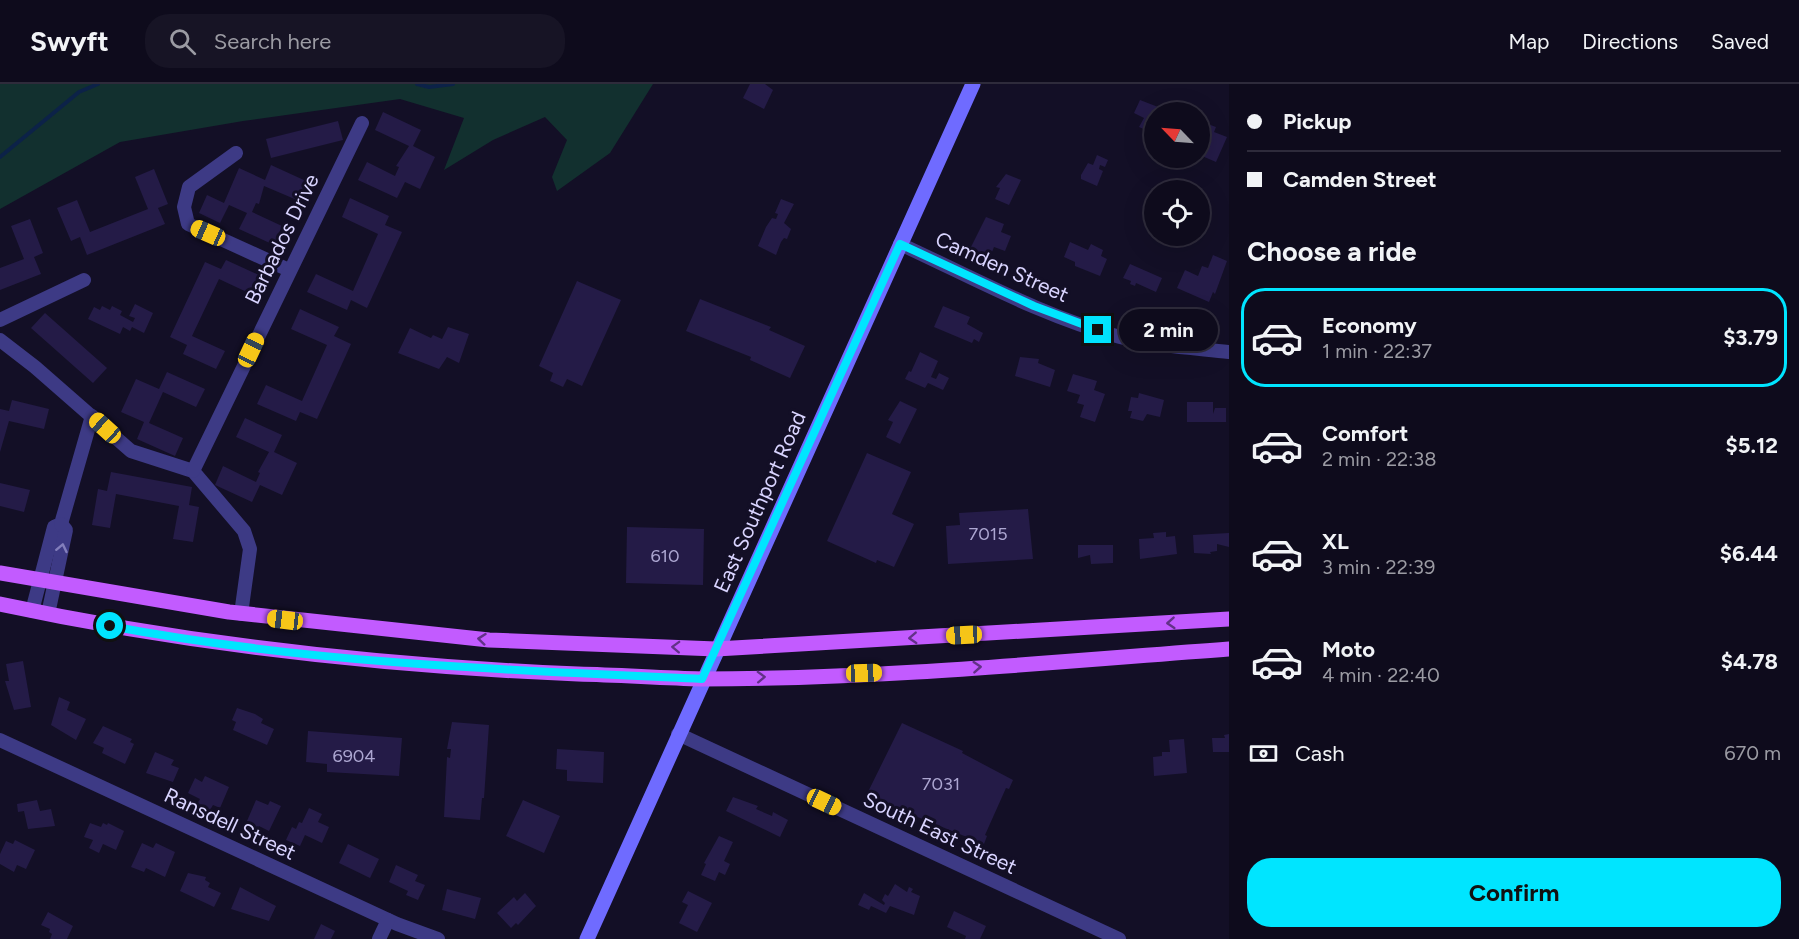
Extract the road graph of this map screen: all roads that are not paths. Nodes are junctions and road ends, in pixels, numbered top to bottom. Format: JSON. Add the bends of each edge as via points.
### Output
{"nodes":[{"id":1,"x":974,"y":84,"type":"edge"},
{"id":2,"x":362,"y":123,"type":"dead end"},
{"id":3,"x":236,"y":153,"type":"dead end"},
{"id":4,"x":900,"y":244,"type":"junction"},
{"id":5,"x":289,"y":270,"type":"junction"},
{"id":6,"x":84,"y":280,"type":"dead end"},
{"id":7,"x":0,"y":320,"type":"edge"},
{"id":8,"x":0,"y":340,"type":"edge"},
{"id":9,"x":1229,"y":352,"type":"edge"},
{"id":10,"x":92,"y":416,"type":"junction"},
{"id":11,"x":194,"y":471,"type":"junction"},
{"id":12,"x":0,"y":573,"type":"edge"},
{"id":13,"x":47,"y":582,"type":"junction"},
{"id":14,"x":0,"y":604,"type":"edge"},
{"id":15,"x":32,"y":611,"type":"junction"},
{"id":16,"x":48,"y":614,"type":"junction"},
{"id":17,"x":241,"y":614,"type":"junction"},
{"id":18,"x":1229,"y":619,"type":"edge"},
{"id":19,"x":716,"y":649,"type":"junction"},
{"id":20,"x":1229,"y":649,"type":"edge"},
{"id":21,"x":702,"y":679,"type":"junction"},
{"id":22,"x":678,"y":734,"type":"junction"},
{"id":23,"x":2,"y":746,"type":"edge"},
{"id":24,"x":388,"y":920,"type":"junction"},
{"id":25,"x":379,"y":939,"type":"edge"},
{"id":26,"x":438,"y":939,"type":"edge"},
{"id":27,"x":587,"y":939,"type":"edge"},
{"id":28,"x":1119,"y":939,"type":"edge"}],
"edges":[{"from":1,"to":4,"type":"main road","name":"East Southport Road"},
{"from":2,"to":5,"type":"street","name":"Barbados Drive"},
{"from":3,"to":5,"type":"street","via":[[189,187],[184,217],[188,224]]},
{"from":4,"to":9,"type":"street","name":"Camden Street","via":[[1034,306],[1098,330],[1150,343]]},
{"from":4,"to":19,"type":"main road","name":"East Southport Road"},
{"from":5,"to":11,"type":"street","name":"Barbados Drive"},
{"from":6,"to":7,"type":"street"},
{"from":8,"to":10,"type":"street"},
{"from":10,"to":11,"type":"street","via":[[131,451]]},
{"from":10,"to":13,"type":"street","via":[[61,524],[54,527]]},
{"from":11,"to":17,"type":"street","via":[[244,531],[250,549]]},
{"from":12,"to":13,"type":"main road"},
{"from":13,"to":15,"type":"street"},
{"from":13,"to":16,"type":"street"},
{"from":13,"to":17,"type":"main road"},
{"from":14,"to":15,"type":"main road"},
{"from":15,"to":16,"type":"main road"},
{"from":16,"to":21,"type":"main road","via":[[173,638],[374,662]]},
{"from":19,"to":17,"type":"main road","one_way":true,"via":[[489,640]]},
{"from":18,"to":19,"type":"main road","one_way":true},
{"from":19,"to":21,"type":"main road","name":"East Southport Road"},
{"from":21,"to":20,"type":"main road","one_way":true,"via":[[910,671]]},
{"from":21,"to":22,"type":"main road","name":"East Southport Road"},
{"from":22,"to":27,"type":"main road","name":"East Southport Road"},
{"from":22,"to":28,"type":"street","name":"South East Street"},
{"from":23,"to":24,"type":"street","name":"Ransdell Street"},
{"from":24,"to":25,"type":"street"},
{"from":24,"to":26,"type":"street","name":"Ransdell Street"}]}
